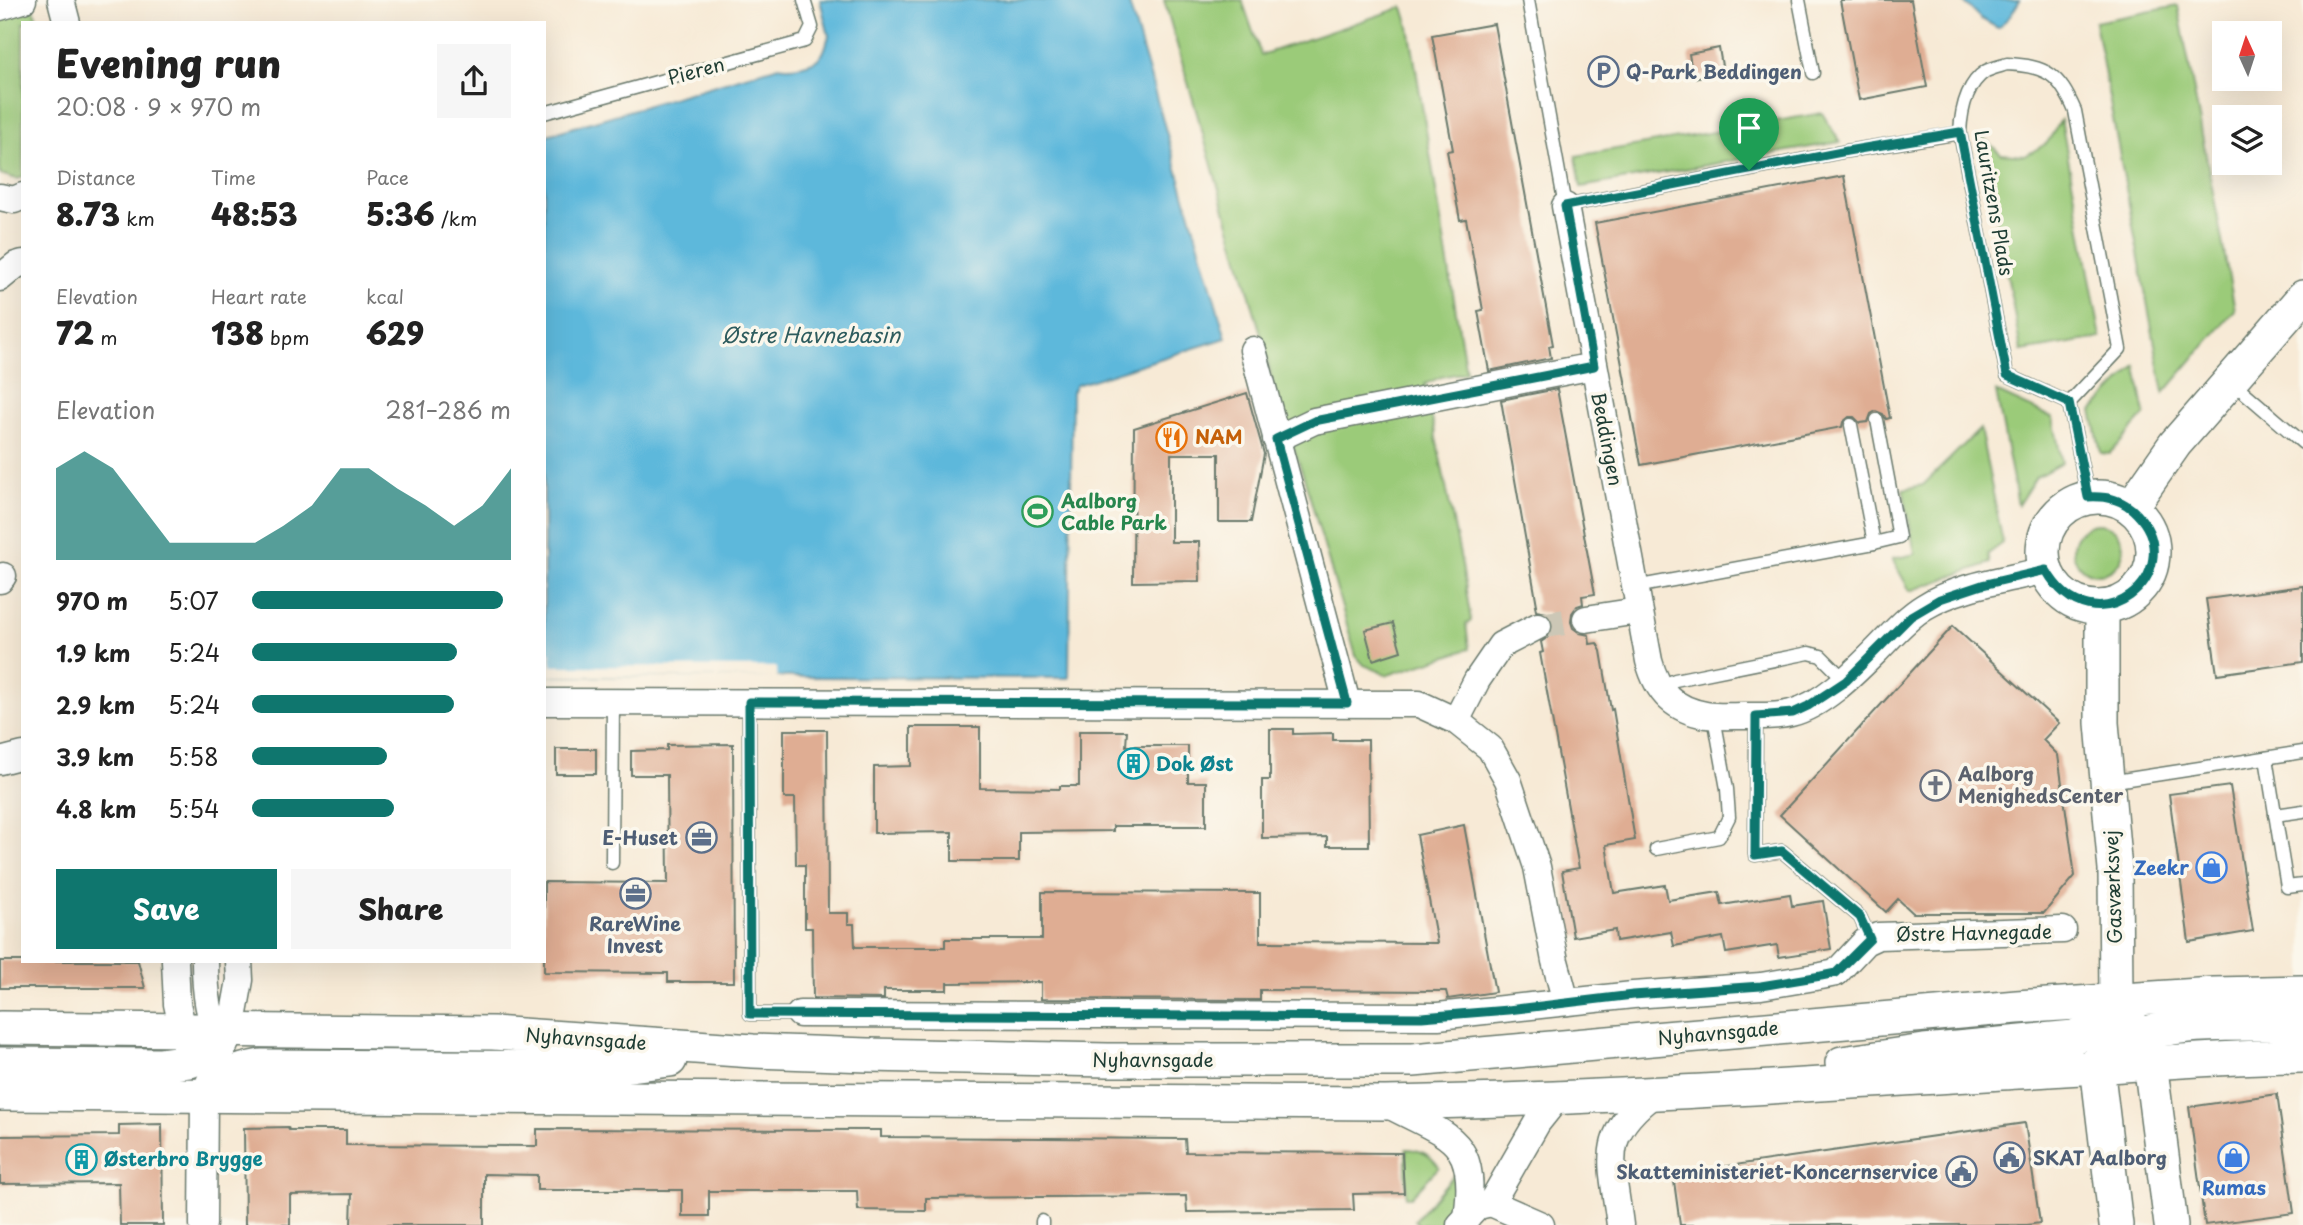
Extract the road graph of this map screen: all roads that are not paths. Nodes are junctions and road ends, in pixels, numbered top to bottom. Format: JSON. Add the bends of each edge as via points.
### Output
{"nodes":[{"id":1,"x":23,"y":0,"type":"edge"},
{"id":2,"x":61,"y":0,"type":"edge"},
{"id":3,"x":804,"y":0,"type":"edge"},
{"id":4,"x":1528,"y":0,"type":"edge"},
{"id":5,"x":1799,"y":0,"type":"edge"},
{"id":6,"x":0,"y":7,"type":"edge"},
{"id":7,"x":66,"y":21,"type":"edge"},
{"id":8,"x":1813,"y":73,"type":"dead end"},
{"id":9,"x":546,"y":112,"type":"edge"},
{"id":10,"x":1960,"y":132,"type":"junction"},
{"id":11,"x":0,"y":197,"type":"edge"},
{"id":12,"x":21,"y":197,"type":"edge"},
{"id":13,"x":1565,"y":206,"type":"junction"},
{"id":14,"x":21,"y":264,"type":"edge"},
{"id":15,"x":0,"y":278,"type":"edge"},
{"id":16,"x":2303,"y":297,"type":"edge"},
{"id":17,"x":1253,"y":350,"type":"dead end"},
{"id":18,"x":1594,"y":366,"type":"junction"},
{"id":19,"x":2230,"y":379,"type":"junction"},
{"id":20,"x":2069,"y":403,"type":"junction"},
{"id":21,"x":1877,"y":420,"type":"dead end"},
{"id":22,"x":1851,"y":425,"type":"dead end"},
{"id":23,"x":1276,"y":439,"type":"junction"},
{"id":24,"x":2303,"y":443,"type":"edge"},
{"id":25,"x":2088,"y":497,"type":"junction"},
{"id":26,"x":2131,"y":507,"type":"junction"},
{"id":27,"x":1874,"y":543,"type":"junction"},
{"id":28,"x":2046,"y":570,"type":"junction"},
{"id":29,"x":1637,"y":599,"type":"junction"},
{"id":30,"x":2102,"y":607,"type":"junction"},
{"id":31,"x":1586,"y":619,"type":"tunnel mouth"},
{"id":32,"x":1538,"y":626,"type":"tunnel mouth"},
{"id":33,"x":1846,"y":681,"type":"junction"},
{"id":34,"x":1658,"y":688,"type":"junction"},
{"id":35,"x":546,"y":702,"type":"edge"},
{"id":36,"x":612,"y":702,"type":"junction"},
{"id":37,"x":749,"y":702,"type":"junction"},
{"id":38,"x":1347,"y":703,"type":"junction"},
{"id":39,"x":1714,"y":716,"type":"junction"},
{"id":40,"x":1756,"y":716,"type":"junction"},
{"id":41,"x":1456,"y":721,"type":"junction"},
{"id":42,"x":2303,"y":752,"type":"edge"},
{"id":43,"x":21,"y":756,"type":"edge"},
{"id":44,"x":2266,"y":758,"type":"junction"},
{"id":45,"x":0,"y":761,"type":"edge"},
{"id":46,"x":2108,"y":782,"type":"junction"},
{"id":47,"x":2303,"y":811,"type":"edge"},
{"id":48,"x":2275,"y":815,"type":"junction"},
{"id":49,"x":1656,"y":849,"type":"dead end"},
{"id":50,"x":612,"y":863,"type":"dead end"},
{"id":51,"x":2303,"y":885,"type":"edge"},
{"id":52,"x":2063,"y":930,"type":"dead end"},
{"id":53,"x":1870,"y":939,"type":"junction"},
{"id":54,"x":175,"y":963,"type":"edge"},
{"id":55,"x":205,"y":963,"type":"edge"},
{"id":56,"x":239,"y":963,"type":"edge"},
{"id":57,"x":2303,"y":992,"type":"edge"},
{"id":58,"x":2116,"y":1001,"type":"junction"},
{"id":59,"x":1566,"y":1002,"type":"junction"},
{"id":60,"x":800,"y":1014,"type":"joint"},
{"id":61,"x":2303,"y":1024,"type":"edge"},
{"id":62,"x":0,"y":1028,"type":"edge"},
{"id":63,"x":218,"y":1041,"type":"junction"},
{"id":64,"x":2144,"y":1048,"type":"junction"},
{"id":65,"x":2303,"y":1056,"type":"edge"},
{"id":66,"x":190,"y":1061,"type":"junction"},
{"id":67,"x":0,"y":1064,"type":"edge"},
{"id":68,"x":2097,"y":1066,"type":"junction"},
{"id":69,"x":1656,"y":1092,"type":"junction"},
{"id":70,"x":0,"y":1094,"type":"edge"},
{"id":71,"x":204,"y":1095,"type":"junction"},
{"id":72,"x":276,"y":1096,"type":"junction"},
{"id":73,"x":1557,"y":1098,"type":"junction"},
{"id":74,"x":1385,"y":1104,"type":"junction"},
{"id":75,"x":1491,"y":1203,"type":"junction"},
{"id":76,"x":1463,"y":1221,"type":"edge"},
{"id":77,"x":203,"y":1225,"type":"edge"},
{"id":78,"x":1541,"y":1225,"type":"edge"},
{"id":79,"x":1619,"y":1225,"type":"edge"},
{"id":80,"x":2116,"y":1225,"type":"edge"},
{"id":81,"x":2171,"y":1225,"type":"edge"}],
"edges":[{"from":1,"to":6,"type":"street"},
{"from":2,"to":7,"type":"street"},
{"from":3,"to":9,"type":"lane","name":"Pieren","via":[[812,27],[805,41]]},
{"from":4,"to":13,"type":"lane","name":"Beddingen"},
{"from":5,"to":8,"type":"lane"},
{"from":10,"to":13,"type":"lane"},
{"from":10,"to":20,"type":"lane","name":"Lauritzens Plads","via":[[2007,375]]},
{"from":10,"to":20,"type":"lane","name":"Lauritzens Plads","via":[[1971,87],[1985,72],[2007,64],[2048,72],[2065,88],[2075,111],[2120,349]]},
{"from":11,"to":12,"type":"street"},
{"from":13,"to":18,"type":"street","name":"Beddingen"},
{"from":14,"to":15,"type":"street"},
{"from":16,"to":19,"type":"street"},
{"from":17,"to":23,"type":"street"},
{"from":18,"to":23,"type":"street","via":[[1314,421]]},
{"from":18,"to":29,"type":"street","name":"Beddingen"},
{"from":19,"to":24,"type":"lane"},
{"from":19,"to":26,"type":"street","via":[[2175,444]]},
{"from":20,"to":25,"type":"lane"},
{"from":21,"to":27,"type":"lane","via":[[1899,537]]},
{"from":22,"to":27,"type":"lane"},
{"from":23,"to":38,"type":"street"},
{"from":25,"to":26,"type":"street","via":[[2103,496]]},
{"from":25,"to":28,"type":"street","via":[[2055,516],[2042,552]]},
{"from":26,"to":30,"type":"street","via":[[2152,538],[2148,575],[2123,601]]},
{"from":27,"to":29,"type":"lane"},
{"from":28,"to":30,"type":"street","via":[[2069,599]]},
{"from":28,"to":33,"type":"street","via":[[1982,585],[1924,607]]},
{"from":29,"to":31,"type":"street"},
{"from":29,"to":34,"type":"street","name":"Beddingen","via":[[1648,661]]},
{"from":30,"to":46,"type":"street","name":"Gasværksvej","via":[[2101,693]]},
{"from":32,"to":41,"type":"street","via":[[1501,645]]},
{"from":33,"to":34,"type":"lane","via":[[1821,656],[1810,653],[1675,680]]},
{"from":33,"to":40,"type":"street","via":[[1793,713]]},
{"from":34,"to":39,"type":"street","via":[[1678,706]]},
{"from":35,"to":36,"type":"street"},
{"from":36,"to":37,"type":"street"},
{"from":36,"to":50,"type":"lane"},
{"from":37,"to":38,"type":"street"},
{"from":37,"to":60,"type":"lane","via":[[750,1014]]},
{"from":38,"to":41,"type":"street","via":[[1419,704]]},
{"from":39,"to":40,"type":"street"},
{"from":39,"to":49,"type":"lane","via":[[1729,817],[1719,837]]},
{"from":40,"to":53,"type":"lane","via":[[1755,855],[1782,851],[1860,917]]},
{"from":41,"to":59,"type":"street","via":[[1490,748],[1508,780],[1537,867]]},
{"from":42,"to":44,"type":"lane"},
{"from":43,"to":45,"type":"street"},
{"from":44,"to":46,"type":"lane"},
{"from":44,"to":48,"type":"lane"},
{"from":46,"to":58,"type":"street","name":"Gasværksvej","via":[[2115,870]]},
{"from":47,"to":48,"type":"lane"},
{"from":48,"to":51,"type":"lane","via":[[2287,887]]},
{"from":52,"to":53,"type":"street","name":"Østre Havnegade","via":[[1908,933]]},
{"from":53,"to":59,"type":"street","name":"Østre Havnegade","via":[[1836,973],[1761,986]]},
{"from":54,"to":63,"type":"street","via":[[177,1004]]},
{"from":55,"to":63,"type":"street","via":[[207,1005]]},
{"from":56,"to":63,"type":"street","via":[[240,980]]},
{"from":57,"to":58,"type":"street","name":"Nyhavnsgade"},
{"from":58,"to":63,"type":"street","name":"Nyhavnsgade","via":[[1413,1060],[1095,1060],[753,1051],[493,1033]]},
{"from":58,"to":64,"type":"street"},
{"from":58,"to":68,"type":"street","name":"Gasværksvej"},
{"from":58,"to":69,"type":"street","via":[[2094,1029],[2074,1037],[1924,1051]]},
{"from":59,"to":60,"type":"street","name":"Østre Havnegade","via":[[1422,1017]]},
{"from":61,"to":64,"type":"street","via":[[2185,1027]]},
{"from":62,"to":63,"type":"street","name":"Nyhavnsgade"},
{"from":63,"to":66,"type":"street"},
{"from":63,"to":71,"type":"street","via":[[214,1084]]},
{"from":63,"to":72,"type":"street","via":[[263,1091]]},
{"from":64,"to":65,"type":"street"},
{"from":64,"to":68,"type":"street"},
{"from":64,"to":81,"type":"street"},
{"from":66,"to":67,"type":"street","via":[[159,1065]]},
{"from":66,"to":71,"type":"street"},
{"from":68,"to":69,"type":"street"},
{"from":68,"to":80,"type":"street"},
{"from":69,"to":73,"type":"street"},
{"from":69,"to":79,"type":"street","via":[[1627,1116],[1613,1145]]},
{"from":70,"to":71,"type":"street"},
{"from":71,"to":72,"type":"street"},
{"from":71,"to":77,"type":"street"},
{"from":72,"to":74,"type":"street"},
{"from":73,"to":74,"type":"street"},
{"from":73,"to":75,"type":"street","via":[[1525,1142]]},
{"from":74,"to":76,"type":"street","via":[[1444,1134],[1464,1154],[1469,1167]]},
{"from":75,"to":76,"type":"street","via":[[1478,1206]]},
{"from":75,"to":78,"type":"street"}]}
